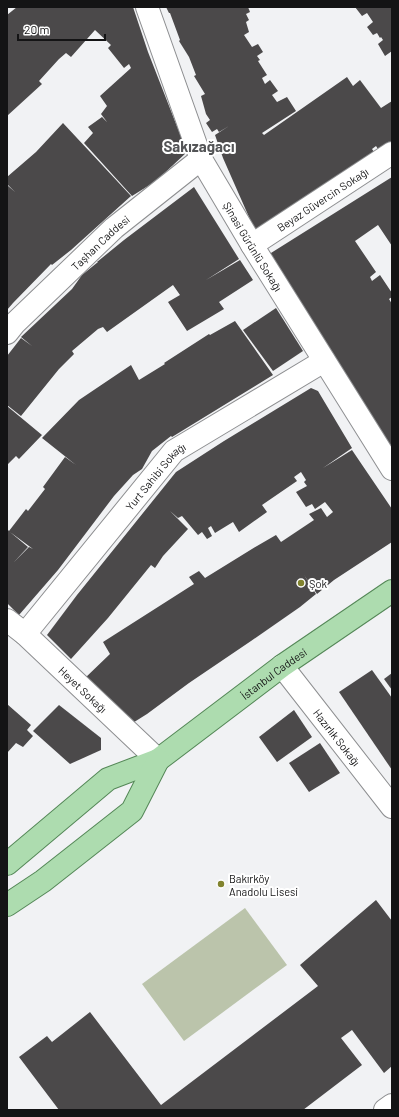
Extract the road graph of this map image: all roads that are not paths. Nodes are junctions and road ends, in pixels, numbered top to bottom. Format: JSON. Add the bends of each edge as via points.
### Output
{"nodes":[{"id":1,"x":147,"y":7,"type":"edge"},
{"id":2,"x":392,"y":153,"type":"edge"},
{"id":3,"x":201,"y":159,"type":"junction"},
{"id":4,"x":252,"y":245,"type":"junction"},
{"id":5,"x":7,"y":333,"type":"edge"},
{"id":6,"x":324,"y":361,"type":"junction"},
{"id":7,"x":392,"y":469,"type":"edge"},
{"id":8,"x":392,"y":591,"type":"edge"},
{"id":9,"x":7,"y":620,"type":"edge"},
{"id":10,"x":25,"y":634,"type":"junction"},
{"id":11,"x":282,"y":666,"type":"junction"},
{"id":12,"x":158,"y":760,"type":"junction"},
{"id":13,"x":392,"y":807,"type":"edge"},
{"id":14,"x":7,"y":864,"type":"edge"},
{"id":15,"x":7,"y":904,"type":"edge"},
{"id":16,"x":392,"y":1105,"type":"edge"},
{"id":17,"x":385,"y":1110,"type":"edge"}],
"edges":[{"from":1,"to":3,"type":"street","name":"Şinasi Gürünlü Sokağı"},
{"from":2,"to":4,"type":"street","name":"Beyaz Güvercin Sokağı"},
{"from":3,"to":4,"type":"street","name":"Şinasi Gürünlü Sokağı"},
{"from":3,"to":5,"type":"street","name":"Taşhan Caddesi","via":[[114,228]]},
{"from":4,"to":6,"type":"street","name":"Şinasi Gürünlü Sokağı"},
{"from":6,"to":7,"type":"street","name":"Şinasi Gürünlü Sokağı"},
{"from":6,"to":10,"type":"street","name":"Yurt Sahibi Sokağı","via":[[174,451]]},
{"from":8,"to":11,"type":"main road","name":"İstanbul Caddesi"},
{"from":9,"to":10,"type":"street","name":"Heyet Sokağı"},
{"from":10,"to":12,"type":"street","name":"Heyet Sokağı"},
{"from":11,"to":12,"type":"main road","name":"İstanbul Caddesi"},
{"from":11,"to":13,"type":"street","name":"Hazırlık Sokağı"},
{"from":12,"to":14,"type":"main road","name":"İstanbul Caddesi","via":[[108,779]]},
{"from":12,"to":15,"type":"main road","name":"İstanbul Caddesi","via":[[132,811],[43,881]]},
{"from":16,"to":17,"type":"street"}]}
